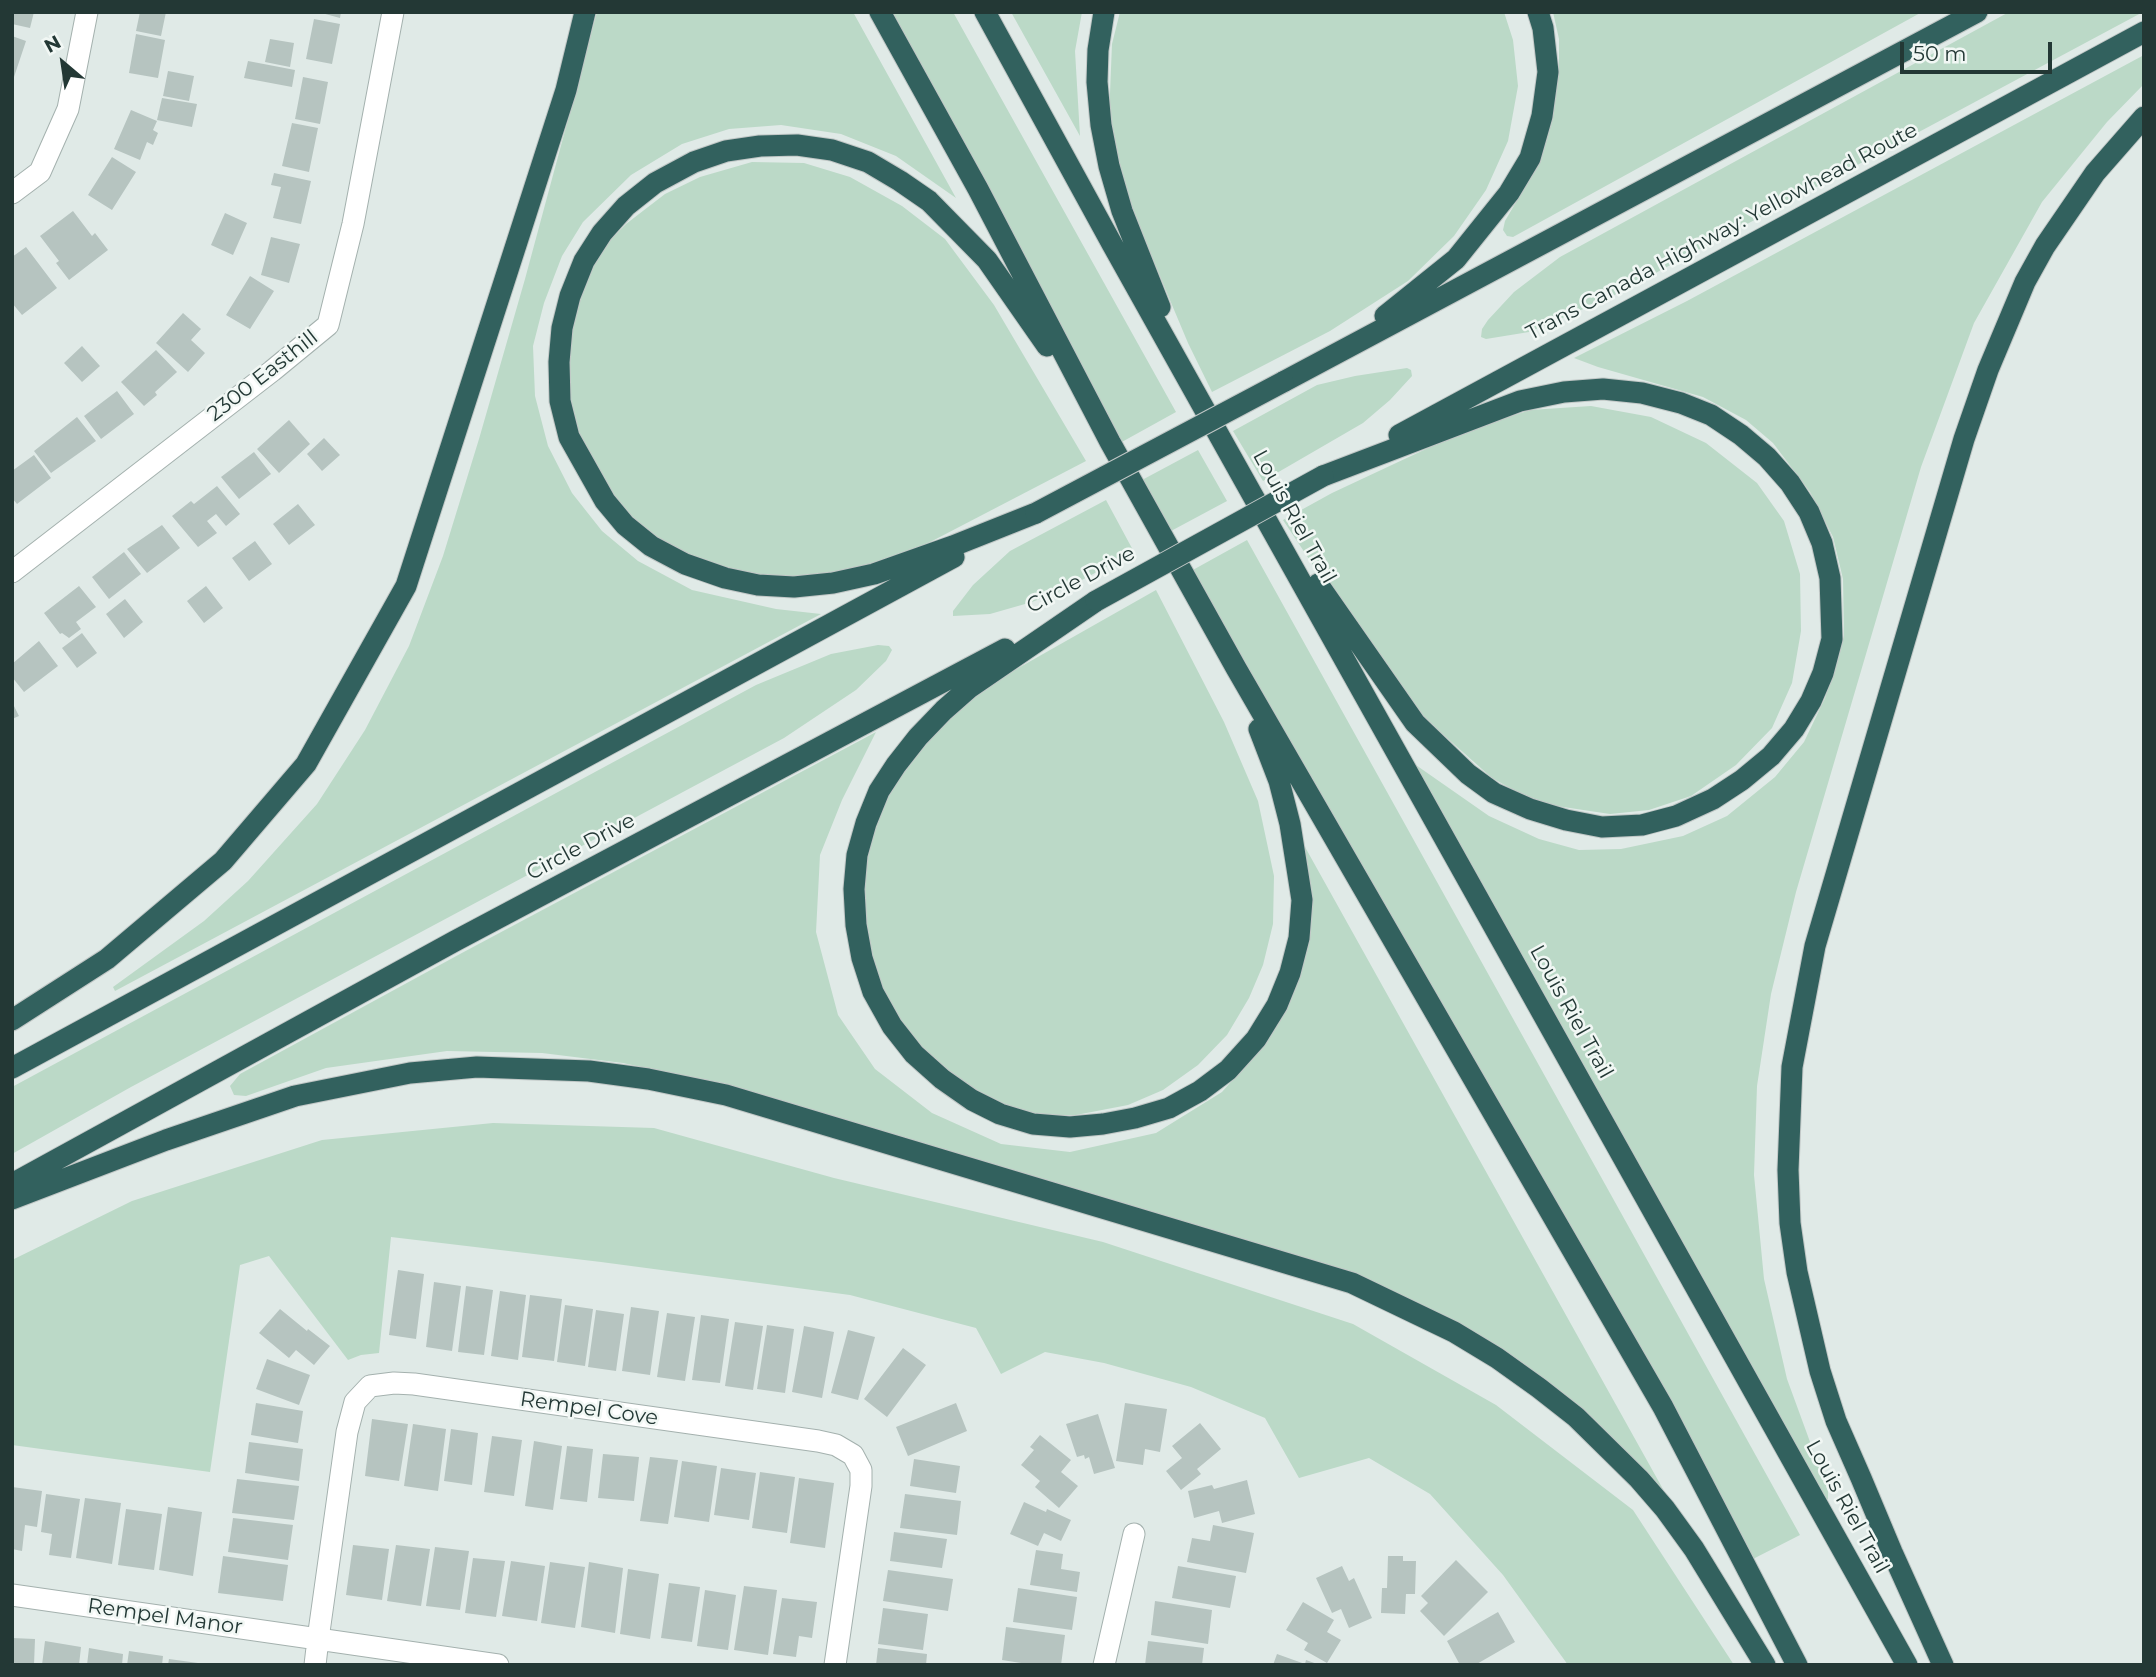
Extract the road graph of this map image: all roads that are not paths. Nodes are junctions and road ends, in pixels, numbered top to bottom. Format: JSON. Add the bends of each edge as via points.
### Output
{"nodes":[{"id":1,"x":87,"y":12,"type":"edge"},
{"id":2,"x":393,"y":12,"type":"edge"},
{"id":3,"x":585,"y":12,"type":"edge"},
{"id":4,"x":880,"y":12,"type":"edge"},
{"id":5,"x":985,"y":12,"type":"edge"},
{"id":6,"x":1104,"y":12,"type":"edge"},
{"id":7,"x":1538,"y":12,"type":"edge"},
{"id":8,"x":1977,"y":12,"type":"edge"},
{"id":9,"x":2144,"y":33,"type":"edge"},
{"id":10,"x":2144,"y":117,"type":"edge"},
{"id":11,"x":12,"y":193,"type":"edge"},
{"id":12,"x":1283,"y":382,"type":"junction"},
{"id":13,"x":1190,"y":383,"type":"junction"},
{"id":14,"x":1110,"y":442,"type":"junction"},
{"id":15,"x":1239,"y":468,"type":"junction"},
{"id":16,"x":1323,"y":476,"type":"junction"},
{"id":17,"x":1036,"y":513,"type":"junction"},
{"id":18,"x":12,"y":572,"type":"edge"},
{"id":19,"x":1096,"y":601,"type":"junction"},
{"id":20,"x":1236,"y":668,"type":"junction"},
{"id":21,"x":12,"y":1020,"type":"edge"},
{"id":22,"x":12,"y":1068,"type":"edge"},
{"id":23,"x":12,"y":1184,"type":"edge"},
{"id":24,"x":12,"y":1199,"type":"edge"},
{"id":25,"x":1134,"y":1534,"type":"dead end"},
{"id":26,"x":12,"y":1595,"type":"edge"},
{"id":27,"x":318,"y":1639,"type":"junction"},
{"id":28,"x":315,"y":1665,"type":"edge"},
{"id":29,"x":498,"y":1665,"type":"edge"},
{"id":30,"x":835,"y":1665,"type":"edge"},
{"id":31,"x":1104,"y":1665,"type":"edge"},
{"id":32,"x":1765,"y":1665,"type":"edge"},
{"id":33,"x":1797,"y":1665,"type":"edge"},
{"id":34,"x":1907,"y":1665,"type":"edge"},
{"id":35,"x":1943,"y":1665,"type":"edge"}],
"edges":[{"from":1,"to":11,"type":"street","via":[[68,110],[40,172]]},
{"from":2,"to":18,"type":"street","name":"2300 Easthill","via":[[353,224],[328,325]]},
{"from":3,"to":21,"type":"highway","via":[[566,90],[406,586],[306,764],[223,861],[107,959]]},
{"from":4,"to":14,"type":"highway"},
{"from":5,"to":13,"type":"highway"},
{"from":6,"to":13,"type":"highway","via":[[1097,82],[1109,166],[1122,211]]},
{"from":7,"to":12,"type":"highway","via":[[1548,72],[1542,116],[1530,158],[1509,193],[1455,260],[1379,320]]},
{"from":8,"to":12,"type":"highway"},
{"from":9,"to":16,"type":"highway","name":"Trans Canada Highway: Yellowhead Route"},
{"from":10,"to":35,"type":"highway","via":[[2095,173],[2045,246],[1987,370],[1815,946],[1792,1067],[1790,1223],[1814,1348],[1836,1421]]},
{"from":12,"to":17,"type":"highway","bridge":true},
{"from":13,"to":15,"type":"highway","name":"Louis Riel Trail"},
{"from":14,"to":17,"type":"highway","via":[[987,260],[929,201],[868,162],[797,145],[726,151],[694,162],[655,183],[626,206],[584,261],[562,328],[560,401],[569,437],[605,501],[651,546],[724,578],[794,587],[874,574]]},
{"from":14,"to":20,"type":"highway"},
{"from":15,"to":16,"type":"highway","via":[[1415,723],[1468,774],[1494,793],[1530,809],[1602,827],[1642,825],[1713,799],[1771,756],[1794,729],[1823,673],[1832,639],[1830,578],[1809,512],[1767,457],[1711,415],[1681,403],[1603,388],[1564,392],[1520,401]]},
{"from":15,"to":34,"type":"highway","name":"Louis Riel Trail"},
{"from":16,"to":19,"type":"highway","name":"Circle Drive","bridge":true},
{"from":17,"to":22,"type":"highway"},
{"from":19,"to":20,"type":"highway","via":[[969,688],[918,737],[879,791],[857,855],[856,925],[873,992],[914,1054],[942,1079],[1000,1114],[1033,1124],[1070,1127],[1169,1108],[1228,1070],[1256,1039],[1277,1005],[1299,938],[1302,900],[1279,781]]},
{"from":19,"to":23,"type":"highway","name":"Circle Drive","via":[[455,941]]},
{"from":20,"to":33,"type":"highway","via":[[1663,1407]]},
{"from":24,"to":32,"type":"highway","via":[[295,1096],[410,1073],[477,1067],[589,1071],[726,1095],[1352,1283],[1454,1332],[1539,1388],[1632,1471],[1694,1549]]},
{"from":25,"to":31,"type":"street"},
{"from":26,"to":27,"type":"street","name":"Rempel Manor"},
{"from":27,"to":28,"type":"street"},
{"from":27,"to":29,"type":"street","name":"Rempel Manor"},
{"from":27,"to":30,"type":"street","name":"Rempel Cove","via":[[355,1402],[370,1386],[394,1383],[817,1441],[853,1455],[861,1469],[861,1486]]}]}
